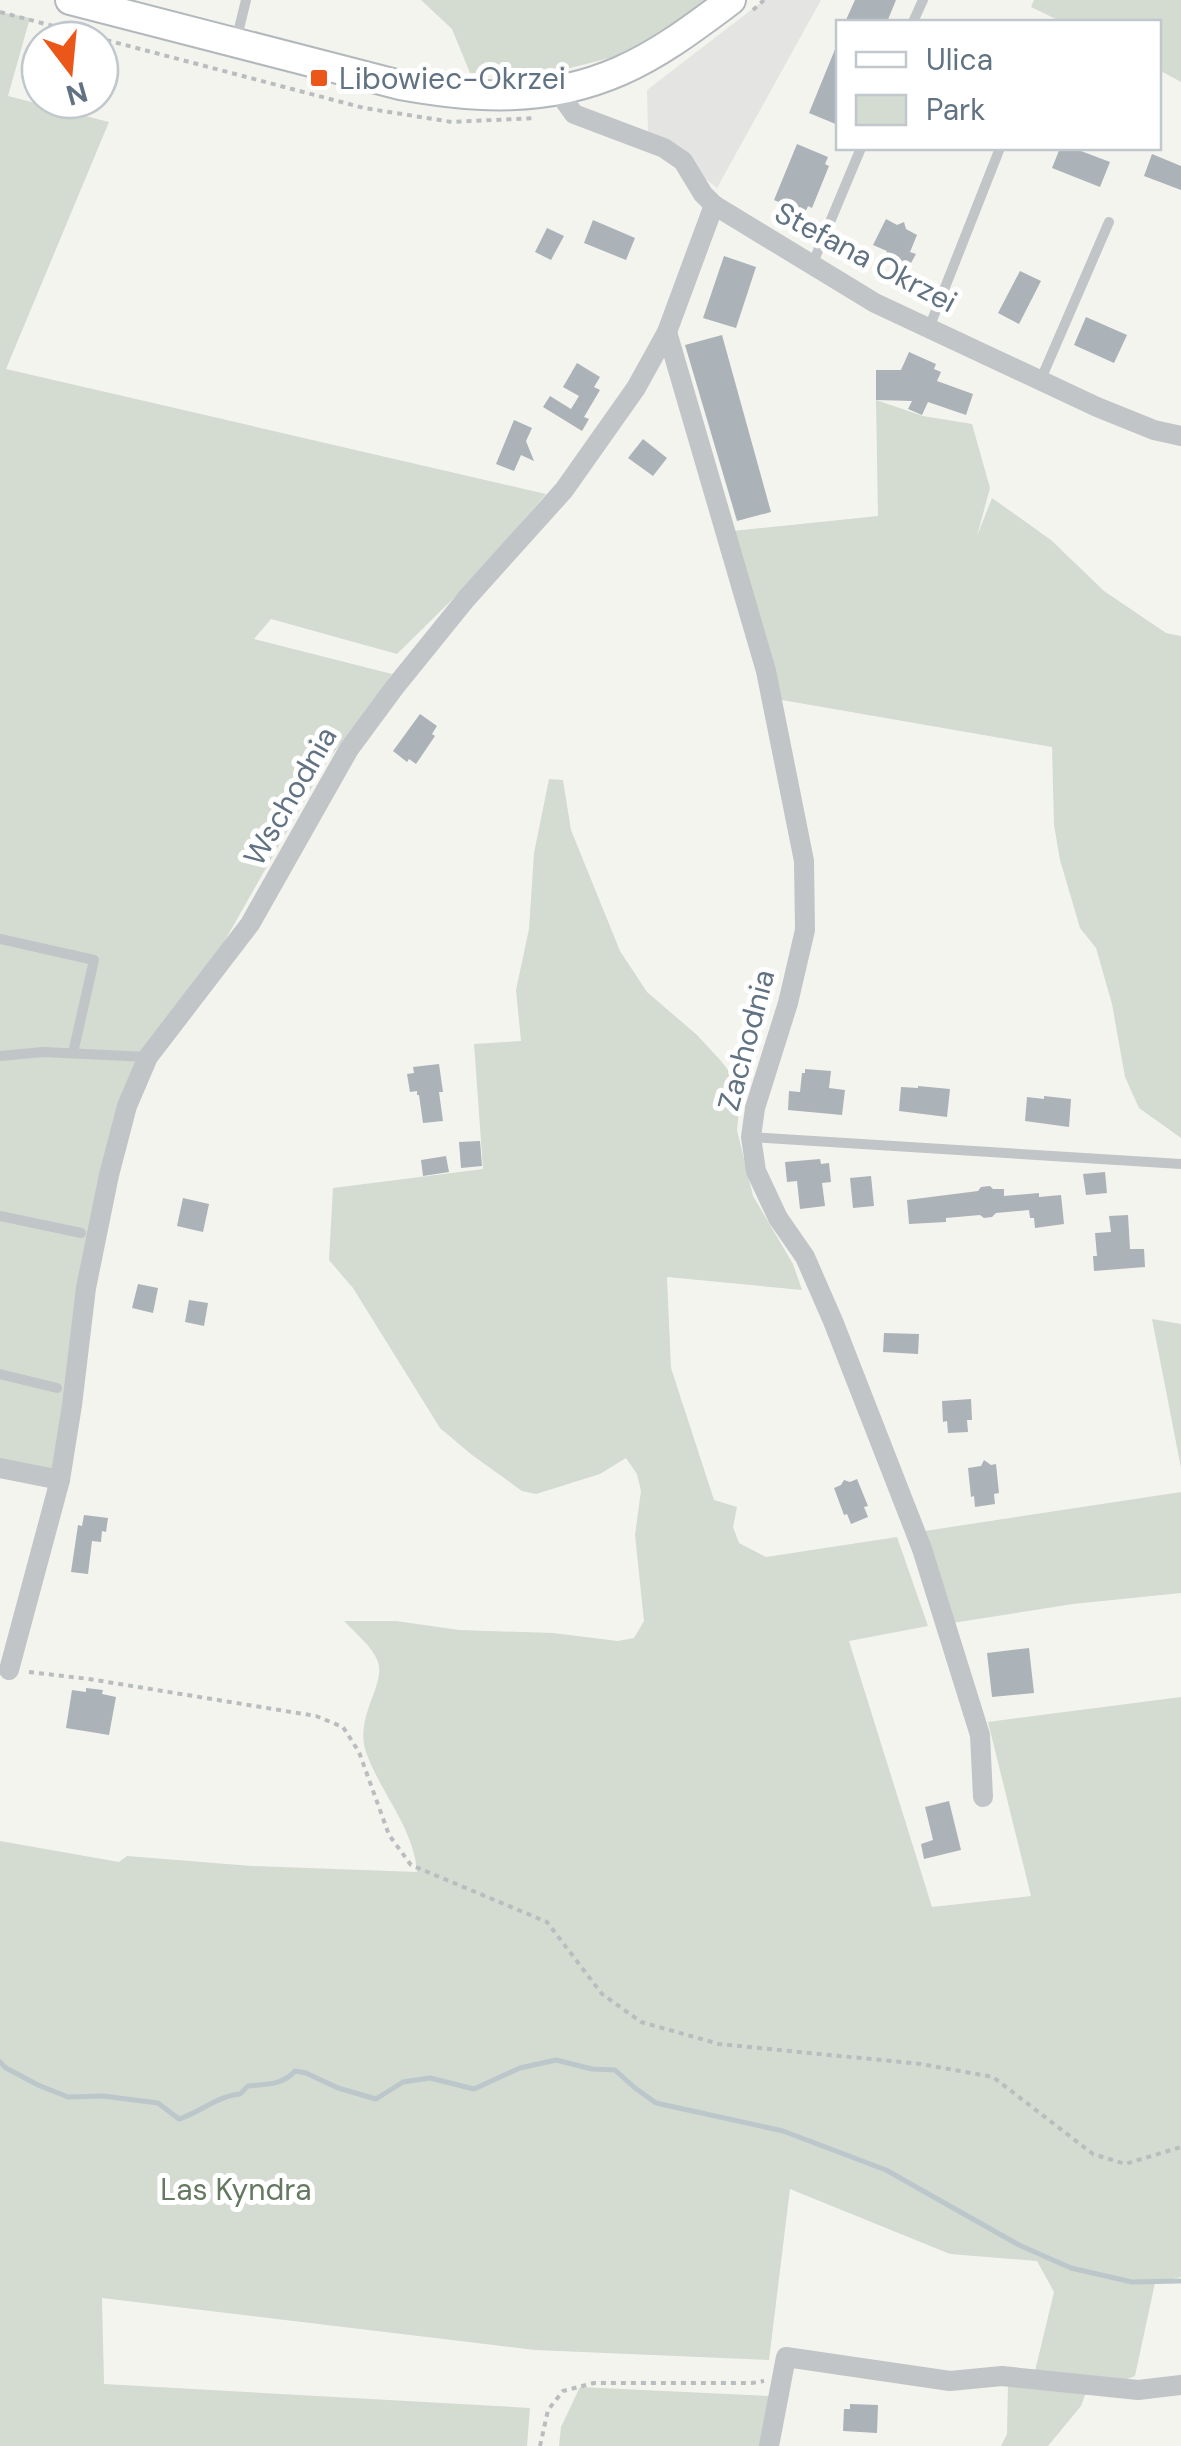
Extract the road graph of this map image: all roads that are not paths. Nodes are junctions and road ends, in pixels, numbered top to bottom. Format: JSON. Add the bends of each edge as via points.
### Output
{"nodes":[{"id":1,"x":70,"y":0,"type":"edge"},
{"id":2,"x":246,"y":0,"type":"edge"},
{"id":3,"x":731,"y":0,"type":"edge"},
{"id":4,"x":236,"y":42,"type":"junction"},
{"id":5,"x":556,"y":89,"type":"junction"},
{"id":6,"x":860,"y":150,"type":"edge"},
{"id":7,"x":999,"y":150,"type":"edge"},
{"id":8,"x":714,"y":205,"type":"junction"},
{"id":9,"x":1109,"y":222,"type":"dead end"},
{"id":10,"x":812,"y":266,"type":"junction"},
{"id":11,"x":930,"y":328,"type":"junction"},
{"id":12,"x":668,"y":332,"type":"junction"},
{"id":13,"x":1040,"y":379,"type":"junction"},
{"id":14,"x":1181,"y":436,"type":"edge"},
{"id":15,"x":0,"y":940,"type":"edge"},
{"id":16,"x":73,"y":1053,"type":"junction"},
{"id":17,"x":0,"y":1056,"type":"edge"},
{"id":18,"x":148,"y":1056,"type":"junction"},
{"id":19,"x":751,"y":1137,"type":"junction"},
{"id":20,"x":1181,"y":1164,"type":"edge"},
{"id":21,"x":0,"y":1216,"type":"edge"},
{"id":22,"x":81,"y":1233,"type":"dead end"},
{"id":23,"x":0,"y":1374,"type":"edge"},
{"id":24,"x":57,"y":1388,"type":"dead end"},
{"id":25,"x":0,"y":1468,"type":"edge"},
{"id":26,"x":60,"y":1480,"type":"junction"},
{"id":27,"x":5,"y":1669,"type":"edge"},
{"id":28,"x":983,"y":1797,"type":"dead end"},
{"id":29,"x":1181,"y":2384,"type":"edge"},
{"id":30,"x":770,"y":2446,"type":"edge"}],
"edges":[{"from":1,"to":4,"type":"street"},
{"from":2,"to":4,"type":"lane"},
{"from":3,"to":5,"type":"street","via":[[620,71]]},
{"from":4,"to":5,"type":"street","via":[[450,94]]},
{"from":5,"to":8,"type":"street","name":"Stefana Okrzei","via":[[574,114],[683,161]]},
{"from":6,"to":10,"type":"lane"},
{"from":7,"to":11,"type":"lane"},
{"from":8,"to":10,"type":"street","name":"Stefana Okrzei"},
{"from":8,"to":12,"type":"street","name":"Wschodnia"},
{"from":9,"to":13,"type":"lane"},
{"from":10,"to":11,"type":"street","name":"Stefana Okrzei"},
{"from":11,"to":13,"type":"street","name":"Stefana Okrzei"},
{"from":12,"to":18,"type":"street","name":"Wschodnia","via":[[564,490],[466,599],[350,749],[250,924]]},
{"from":12,"to":19,"type":"street","name":"Zachodnia","via":[[766,671],[804,861],[804,930]]},
{"from":13,"to":14,"type":"street","name":"Stefana Okrzei"},
{"from":15,"to":16,"type":"lane","via":[[94,960]]},
{"from":16,"to":17,"type":"lane"},
{"from":16,"to":18,"type":"lane"},
{"from":18,"to":26,"type":"street","name":"Wschodnia","via":[[108,1175]]},
{"from":19,"to":20,"type":"lane"},
{"from":19,"to":28,"type":"street","name":"Zachodnia","via":[[756,1171],[806,1257],[922,1549],[980,1735]]},
{"from":21,"to":22,"type":"lane"},
{"from":23,"to":24,"type":"lane"},
{"from":25,"to":26,"type":"street"},
{"from":26,"to":27,"type":"street","name":"Wschodnia"},
{"from":29,"to":30,"type":"street","via":[[1138,2390],[1002,2376],[950,2382],[786,2357]]}]}
